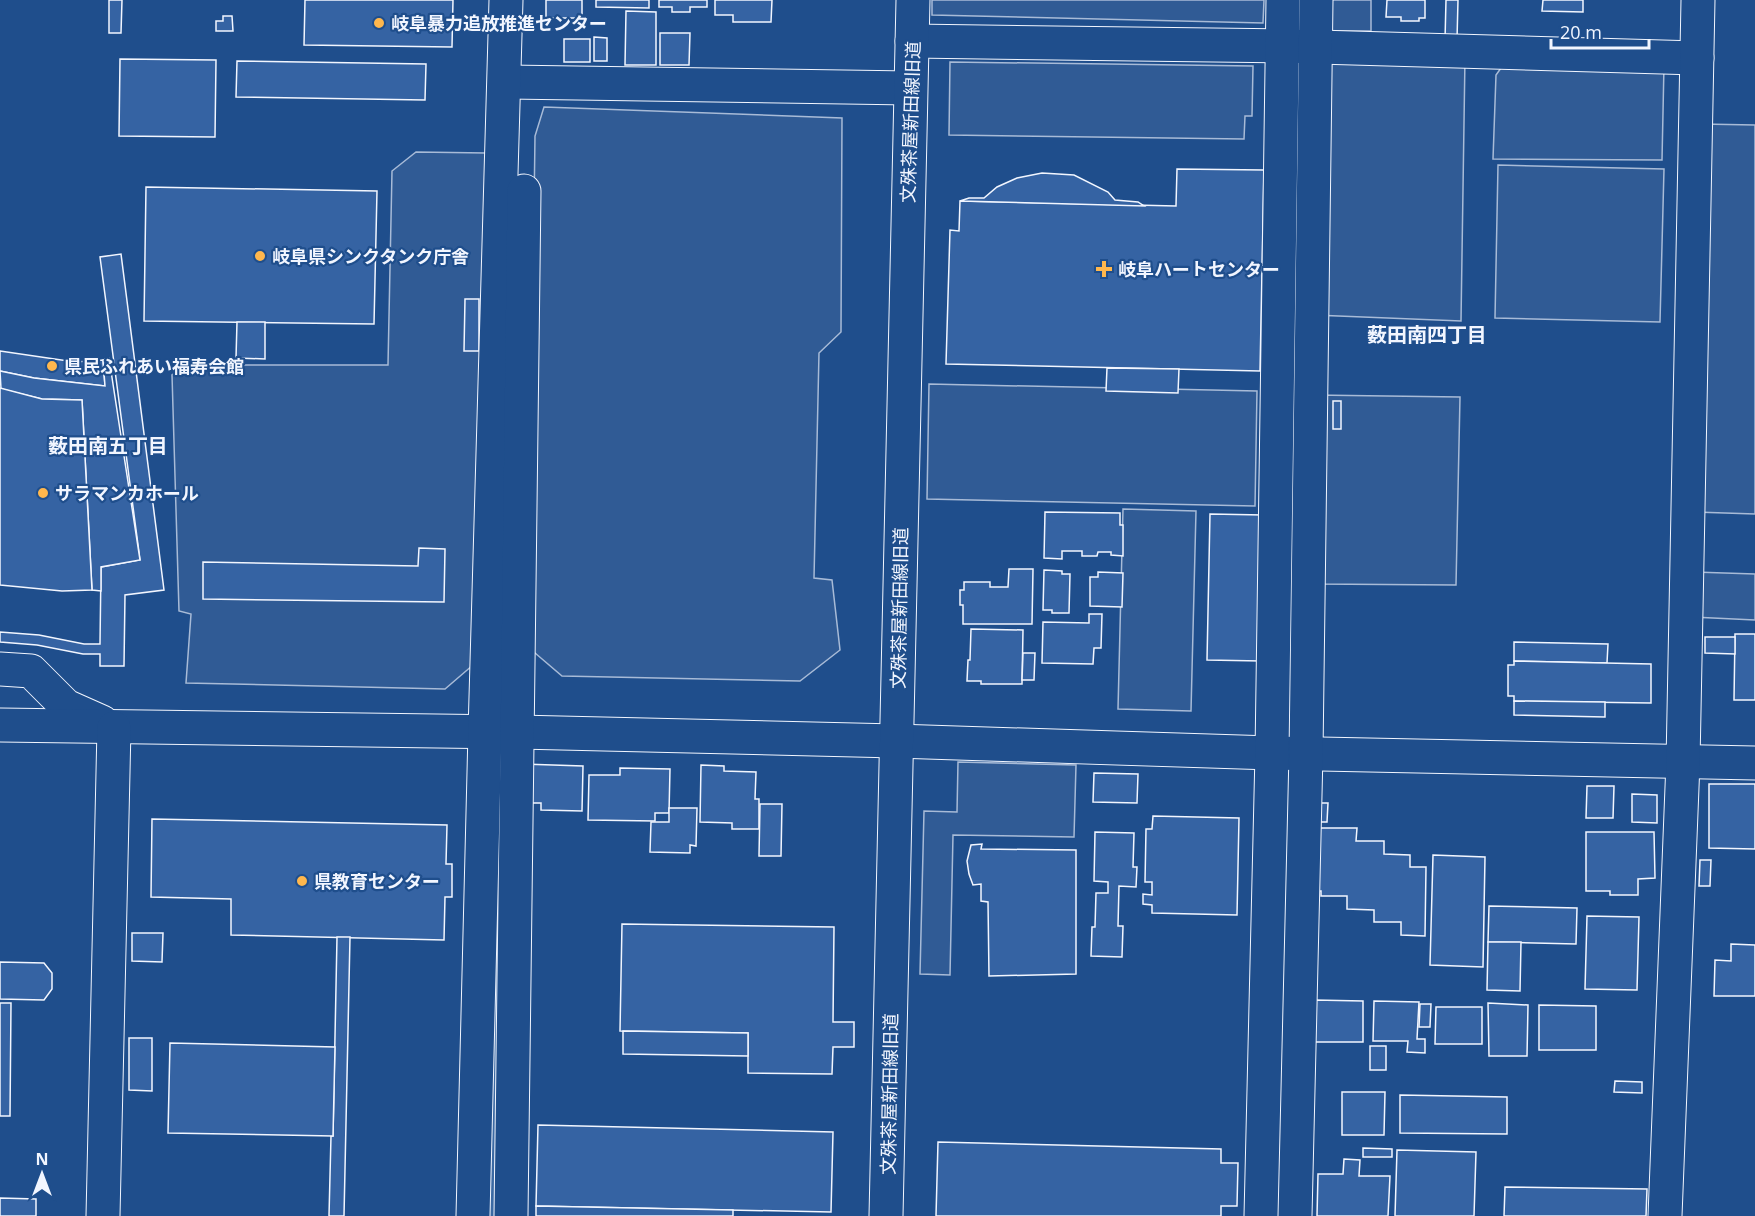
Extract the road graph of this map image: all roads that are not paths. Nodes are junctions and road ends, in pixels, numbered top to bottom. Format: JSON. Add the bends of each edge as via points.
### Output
{"nodes":[{"id":1,"x":506,"y":0,"type":"edge"},
{"id":2,"x":527,"y":0,"type":"edge"},
{"id":3,"x":913,"y":0,"type":"edge"},
{"id":4,"x":1283,"y":0,"type":"edge"},
{"id":5,"x":1316,"y":0,"type":"edge"},
{"id":6,"x":1698,"y":0,"type":"edge"},
{"id":7,"x":912,"y":41,"type":"junction"},
{"id":8,"x":1283,"y":46,"type":"junction"},
{"id":9,"x":1316,"y":47,"type":"junction"},
{"id":10,"x":1697,"y":58,"type":"junction"},
{"id":11,"x":515,"y":82,"type":"junction"},
{"id":12,"x":910,"y":88,"type":"junction"},
{"id":13,"x":0,"y":669,"type":"edge"},
{"id":14,"x":0,"y":725,"type":"edge"},
{"id":15,"x":114,"y":728,"type":"junction"},
{"id":16,"x":485,"y":732,"type":"junction"},
{"id":17,"x":518,"y":732,"type":"junction"},
{"id":18,"x":896,"y":741,"type":"junction"},
{"id":19,"x":1272,"y":753,"type":"junction"},
{"id":20,"x":1306,"y":753,"type":"junction"},
{"id":21,"x":1683,"y":762,"type":"junction"},
{"id":22,"x":1755,"y":763,"type":"edge"},
{"id":23,"x":103,"y":1216,"type":"edge"},
{"id":24,"x":473,"y":1216,"type":"edge"},
{"id":25,"x":511,"y":1216,"type":"edge"},
{"id":26,"x":886,"y":1216,"type":"edge"},
{"id":27,"x":1261,"y":1216,"type":"edge"},
{"id":28,"x":1295,"y":1216,"type":"edge"},
{"id":29,"x":1665,"y":1216,"type":"edge"}],
"edges":[{"from":1,"to":11,"type":"street"},
{"from":2,"to":11,"type":"street"},
{"from":3,"to":7,"type":"street","name":"文殊茶屋新田線旧道"},
{"from":4,"to":8,"type":"street"},
{"from":5,"to":9,"type":"street"},
{"from":6,"to":10,"type":"street"},
{"from":7,"to":8,"type":"street"},
{"from":7,"to":12,"type":"street","name":"文殊茶屋新田線旧道"},
{"from":8,"to":9,"type":"street"},
{"from":8,"to":19,"type":"street"},
{"from":9,"to":10,"type":"street"},
{"from":9,"to":20,"type":"street"},
{"from":10,"to":21,"type":"street"},
{"from":11,"to":12,"type":"street"},
{"from":11,"to":16,"type":"street"},
{"from":11,"to":17,"type":"street"},
{"from":12,"to":18,"type":"street","name":"文殊茶屋新田線旧道"},
{"from":13,"to":15,"type":"street","via":[[32,671],[66,706]]},
{"from":14,"to":15,"type":"street"},
{"from":15,"to":16,"type":"street"},
{"from":15,"to":23,"type":"street"},
{"from":16,"to":17,"type":"street"},
{"from":16,"to":24,"type":"street"},
{"from":17,"to":18,"type":"street"},
{"from":17,"to":25,"type":"street"},
{"from":18,"to":19,"type":"street"},
{"from":18,"to":26,"type":"street","name":"文殊茶屋新田線旧道"},
{"from":19,"to":20,"type":"street"},
{"from":19,"to":27,"type":"street"},
{"from":20,"to":21,"type":"street"},
{"from":20,"to":28,"type":"street"},
{"from":21,"to":22,"type":"street"},
{"from":21,"to":29,"type":"street"}]}
